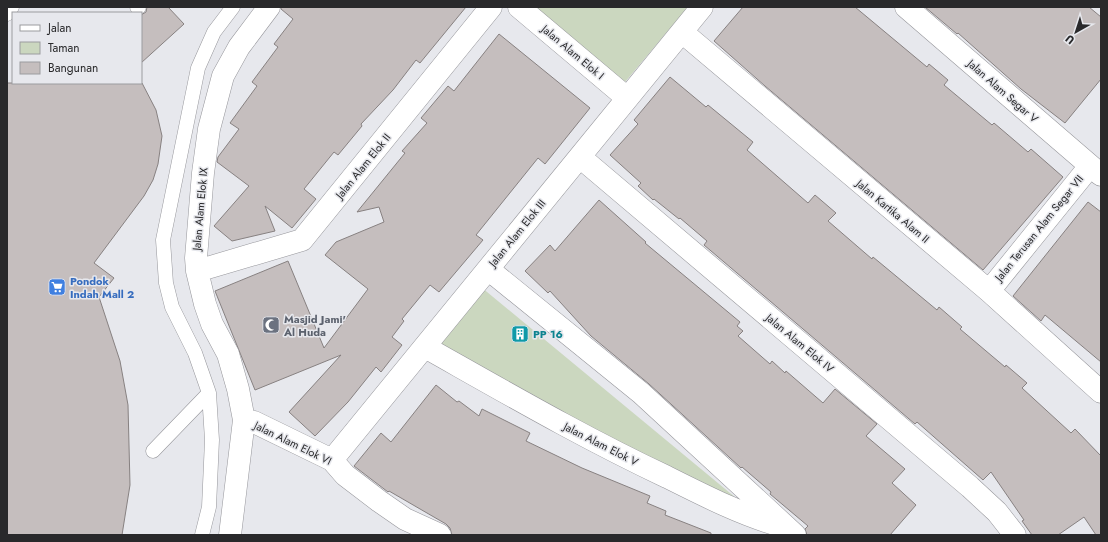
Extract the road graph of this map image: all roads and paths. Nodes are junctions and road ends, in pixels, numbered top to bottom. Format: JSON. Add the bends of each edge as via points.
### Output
{"nodes":[{"id":1,"x":12,"y":7,"type":"edge"},
{"id":2,"x":233,"y":7,"type":"edge"},
{"id":3,"x":269,"y":7,"type":"edge"},
{"id":4,"x":491,"y":7,"type":"edge"},
{"id":5,"x":519,"y":7,"type":"edge"},
{"id":6,"x":702,"y":7,"type":"edge"},
{"id":7,"x":906,"y":7,"type":"edge"},
{"id":8,"x":7,"y":14,"type":"edge"},
{"id":9,"x":682,"y":32,"type":"junction"},
{"id":10,"x":628,"y":98,"type":"junction"},
{"id":11,"x":580,"y":157,"type":"junction"},
{"id":12,"x":1095,"y":170,"type":"edge"},
{"id":13,"x":488,"y":269,"type":"junction"},
{"id":14,"x":197,"y":271,"type":"junction"},
{"id":15,"x":989,"y":291,"type":"junction"},
{"id":16,"x":424,"y":347,"type":"junction"},
{"id":17,"x":1101,"y":392,"type":"edge"},
{"id":18,"x":209,"y":394,"type":"junction"},
{"id":19,"x":244,"y":420,"type":"junction"},
{"id":20,"x":154,"y":452,"type":"dead end"},
{"id":21,"x":332,"y":460,"type":"junction"},
{"id":22,"x":790,"y":531,"type":"edge"},
{"id":23,"x":202,"y":535,"type":"edge"},
{"id":24,"x":230,"y":535,"type":"edge"},
{"id":25,"x":440,"y":535,"type":"edge"},
{"id":26,"x":1015,"y":535,"type":"edge"}],
"edges":[{"from":1,"to":8,"type":"lane"},
{"from":2,"to":18,"type":"lane","via":[[214,32],[198,68],[163,240],[166,283],[172,307],[195,353]]},
{"from":3,"to":14,"type":"street","name":"Jalan Alam Elok IX","via":[[238,47],[223,76],[216,98],[203,173]]},
{"from":4,"to":14,"type":"street","name":"Jalan Alam Elok II","via":[[302,240]]},
{"from":5,"to":10,"type":"street","name":"Jalan Alam Elok I"},
{"from":6,"to":9,"type":"street","name":"Jalan Alam Elok III"},
{"from":7,"to":12,"type":"street","name":"Jalan Alam Segar V"},
{"from":9,"to":10,"type":"street","name":"Jalan Alam Elok III"},
{"from":9,"to":15,"type":"street","name":"Jalan Kartika Alam II"},
{"from":10,"to":11,"type":"street","name":"Jalan Alam Elok III"},
{"from":11,"to":13,"type":"street","name":"Jalan Alam Elok III"},
{"from":11,"to":26,"type":"street","name":"Jalan Alam Elok IV","via":[[970,487],[997,512]]},
{"from":12,"to":15,"type":"street","name":"Jalan Terusan Alam Segar VII"},
{"from":13,"to":16,"type":"street","name":"Jalan Alam Elok III"},
{"from":13,"to":22,"type":"street","name":"Jalan Alam Elok V","via":[[642,393]]},
{"from":14,"to":19,"type":"street","name":"Jalan Alam Elok IX","via":[[212,324],[228,354]]},
{"from":15,"to":17,"type":"street","name":"Jalan Kartika Alam II"},
{"from":16,"to":21,"type":"street","name":"Jalan Alam Elok III"},
{"from":16,"to":22,"type":"street","name":"Jalan Alam Elok V","via":[[600,445]]},
{"from":18,"to":20,"type":"lane"},
{"from":18,"to":23,"type":"lane","via":[[212,440],[209,507]]},
{"from":19,"to":21,"type":"street","name":"Jalan Alam Elok VI","via":[[254,422]]},
{"from":19,"to":24,"type":"street","name":"Jalan Alam Elok IX"},
{"from":21,"to":25,"type":"street","name":"Jalan Alam Elok VI","via":[[345,475],[378,502],[405,519]]}]}
